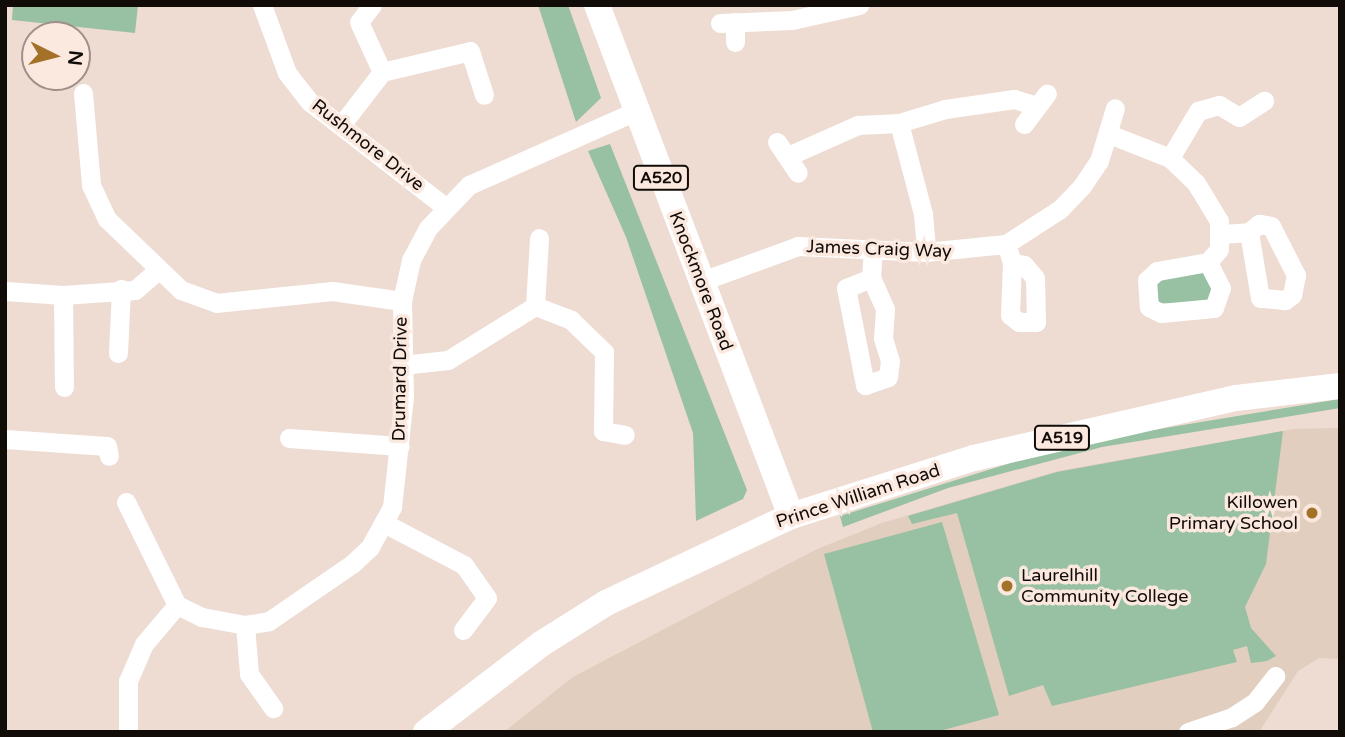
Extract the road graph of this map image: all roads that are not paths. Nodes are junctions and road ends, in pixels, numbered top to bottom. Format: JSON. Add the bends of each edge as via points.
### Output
{"nodes":[{"id":1,"x":262,"y":5,"type":"edge"},
{"id":2,"x":372,"y":5,"type":"edge"},
{"id":3,"x":597,"y":5,"type":"edge"},
{"id":4,"x":859,"y":5,"type":"edge"},
{"id":5,"x":735,"y":43,"type":"dead end"},
{"id":6,"x":382,"y":72,"type":"junction"},
{"id":7,"x":83,"y":93,"type":"dead end"},
{"id":8,"x":484,"y":95,"type":"dead end"},
{"id":9,"x":1264,"y":101,"type":"dead end"},
{"id":10,"x":1115,"y":108,"type":"dead end"},
{"id":11,"x":636,"y":111,"type":"junction"},
{"id":12,"x":899,"y":123,"type":"junction"},
{"id":13,"x":342,"y":124,"type":"junction"},
{"id":14,"x":1024,"y":124,"type":"dead end"},
{"id":15,"x":1109,"y":134,"type":"junction"},
{"id":16,"x":788,"y":157,"type":"dead end"},
{"id":17,"x":1170,"y":158,"type":"junction"},
{"id":18,"x":444,"y":206,"type":"junction"},
{"id":19,"x":1249,"y":232,"type":"dead end"},
{"id":20,"x":1222,"y":234,"type":"junction"},
{"id":21,"x":539,"y":238,"type":"dead end"},
{"id":22,"x":1006,"y":244,"type":"junction"},
{"id":23,"x":873,"y":248,"type":"junction"},
{"id":24,"x":926,"y":252,"type":"junction"},
{"id":25,"x":1208,"y":262,"type":"junction"},
{"id":26,"x":1012,"y":263,"type":"dead end"},
{"id":27,"x":157,"y":271,"type":"junction"},
{"id":28,"x":871,"y":278,"type":"junction"},
{"id":29,"x":702,"y":281,"type":"junction"},
{"id":30,"x":121,"y":289,"type":"junction"},
{"id":31,"x":5,"y":291,"type":"edge"},
{"id":32,"x":63,"y":295,"type":"junction"},
{"id":33,"x":402,"y":301,"type":"junction"},
{"id":34,"x":534,"y":306,"type":"junction"},
{"id":35,"x":118,"y":353,"type":"dead end"},
{"id":36,"x":402,"y":365,"type":"junction"},
{"id":37,"x":1340,"y":386,"type":"edge"},
{"id":38,"x":64,"y":387,"type":"dead end"},
{"id":39,"x":625,"y":435,"type":"dead end"},
{"id":40,"x":289,"y":438,"type":"dead end"},
{"id":41,"x":5,"y":439,"type":"edge"},
{"id":42,"x":400,"y":446,"type":"junction"},
{"id":43,"x":109,"y":456,"type":"dead end"},
{"id":44,"x":126,"y":502,"type":"dead end"},
{"id":45,"x":791,"y":516,"type":"junction"},
{"id":46,"x":384,"y":523,"type":"junction"},
{"id":47,"x":177,"y":605,"type":"junction"},
{"id":48,"x":245,"y":625,"type":"junction"},
{"id":49,"x":463,"y":630,"type":"dead end"},
{"id":50,"x":1275,"y":676,"type":"dead end"},
{"id":51,"x":273,"y":708,"type":"dead end"},
{"id":52,"x":128,"y":732,"type":"edge"},
{"id":53,"x":426,"y":732,"type":"edge"},
{"id":54,"x":1188,"y":732,"type":"edge"}],
"edges":[{"from":1,"to":13,"type":"street","name":"Rushmore Drive","via":[[287,73],[310,102]]},
{"from":2,"to":6,"type":"street","via":[[359,22]]},
{"from":3,"to":11,"type":"main road","name":"Knockmore Road","number":"A520"},
{"from":4,"to":5,"type":"street","via":[[792,20],[727,22]]},
{"from":6,"to":8,"type":"street","via":[[470,51]]},
{"from":6,"to":13,"type":"street"},
{"from":7,"to":27,"type":"street","via":[[91,185],[107,219]]},
{"from":9,"to":17,"type":"street","via":[[1239,117],[1219,105],[1198,111]]},
{"from":10,"to":15,"type":"street","name":"James Craig Way"},
{"from":11,"to":18,"type":"street","name":"Drumard Drive","via":[[518,159],[469,185]]},
{"from":11,"to":29,"type":"main road","name":"Knockmore Road","number":"A520"},
{"from":12,"to":14,"type":"street","via":[[945,109],[1040,100]]},
{"from":12,"to":16,"type":"street","via":[[858,125]]},
{"from":12,"to":24,"type":"street","via":[[923,214]]},
{"from":13,"to":18,"type":"street","name":"Rushmore Drive"},
{"from":15,"to":17,"type":"street"},
{"from":15,"to":22,"type":"street","name":"James Craig Way","via":[[1082,186],[1060,209]]},
{"from":17,"to":20,"type":"street","via":[[1211,205]]},
{"from":18,"to":33,"type":"street","name":"Drumard Drive","via":[[411,260]]},
{"from":19,"to":20,"type":"street"},
{"from":20,"to":25,"type":"street","via":[[1219,248]]},
{"from":21,"to":34,"type":"street"},
{"from":22,"to":24,"type":"street","name":"James Craig Way"},
{"from":22,"to":26,"type":"street"},
{"from":23,"to":24,"type":"street","name":"James Craig Way"},
{"from":23,"to":28,"type":"street"},
{"from":23,"to":29,"type":"street","name":"James Craig Way","via":[[799,246]]},
{"from":25,"to":25,"type":"street","via":[[1157,271],[1147,280],[1144,296],[1158,321],[1214,308],[1221,288]]},
{"from":27,"to":30,"type":"street","via":[[135,290]]},
{"from":27,"to":33,"type":"street","via":[[181,290],[216,303],[332,291]]},
{"from":28,"to":28,"type":"street","via":[[885,309],[883,338],[890,360],[888,376],[865,384],[846,288]]},
{"from":29,"to":45,"type":"main road","name":"Knockmore Road","number":"A520"},
{"from":30,"to":32,"type":"street"},
{"from":30,"to":35,"type":"street"},
{"from":31,"to":32,"type":"street"},
{"from":32,"to":38,"type":"street"},
{"from":33,"to":36,"type":"street","name":"Drumard Drive"},
{"from":34,"to":36,"type":"street","via":[[449,360]]},
{"from":34,"to":39,"type":"street","via":[[571,320],[604,352],[603,431]]},
{"from":36,"to":42,"type":"street","name":"Drumard Drive"},
{"from":37,"to":45,"type":"main road","name":"Prince William Road","number":"A519","via":[[1237,398],[974,458]]},
{"from":40,"to":42,"type":"street"},
{"from":41,"to":43,"type":"street","via":[[107,446]]},
{"from":42,"to":46,"type":"street","name":"Drumard Drive"},
{"from":44,"to":47,"type":"street"},
{"from":45,"to":53,"type":"main road","name":"Prince William Road","number":"A519","via":[[607,603],[541,644]]},
{"from":46,"to":48,"type":"street","name":"Drumard Drive","via":[[370,547],[329,581],[269,621]]},
{"from":46,"to":49,"type":"street","via":[[464,565],[487,598]]},
{"from":47,"to":48,"type":"street","name":"Drumard Drive","via":[[202,617]]},
{"from":47,"to":52,"type":"street","via":[[144,644],[128,681]]},
{"from":48,"to":51,"type":"street","via":[[249,674]]},
{"from":50,"to":54,"type":"street","via":[[1255,702],[1232,717]]}]}
